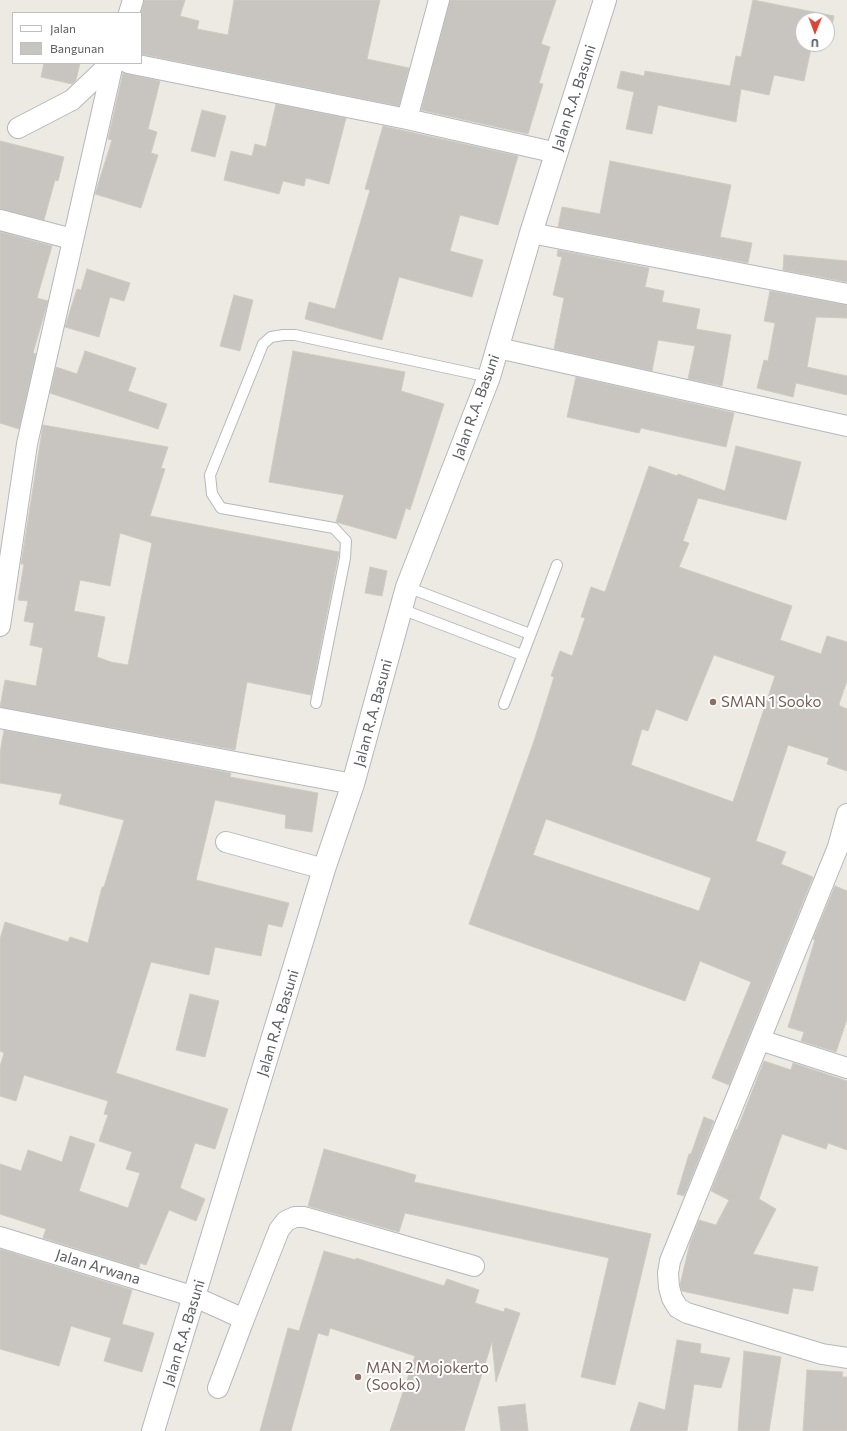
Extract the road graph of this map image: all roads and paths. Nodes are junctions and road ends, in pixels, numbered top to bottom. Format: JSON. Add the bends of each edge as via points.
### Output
{"nodes":[{"id":1,"x":133,"y":0,"type":"edge"},
{"id":2,"x":439,"y":0,"type":"edge"},
{"id":3,"x":605,"y":0,"type":"edge"},
{"id":4,"x":128,"y":12,"type":"edge"},
{"id":5,"x":111,"y":64,"type":"edge"},
{"id":6,"x":112,"y":64,"type":"edge"},
{"id":7,"x":133,"y":64,"type":"edge"},
{"id":8,"x":407,"y":119,"type":"junction"},
{"id":9,"x":18,"y":128,"type":"dead end"},
{"id":10,"x":557,"y":153,"type":"junction"},
{"id":11,"x":0,"y":220,"type":"edge"},
{"id":12,"x":532,"y":233,"type":"junction"},
{"id":13,"x":72,"y":240,"type":"junction"},
{"id":14,"x":847,"y":294,"type":"edge"},
{"id":15,"x":498,"y":348,"type":"junction"},
{"id":16,"x":489,"y":377,"type":"junction"},
{"id":17,"x":847,"y":426,"type":"edge"},
{"id":18,"x":557,"y":565,"type":"dead end"},
{"id":19,"x":407,"y":587,"type":"junction"},
{"id":20,"x":401,"y":609,"type":"junction"},
{"id":21,"x":0,"y":626,"type":"edge"},
{"id":22,"x":530,"y":634,"type":"junction"},
{"id":23,"x":522,"y":655,"type":"junction"},
{"id":24,"x":316,"y":703,"type":"dead end"},
{"id":25,"x":504,"y":704,"type":"dead end"},
{"id":26,"x":0,"y":718,"type":"edge"},
{"id":27,"x":354,"y":784,"type":"junction"},
{"id":28,"x":847,"y":814,"type":"edge"},
{"id":29,"x":226,"y":842,"type":"dead end"},
{"id":30,"x":843,"y":848,"type":"edge"},
{"id":31,"x":324,"y":869,"type":"junction"},
{"id":32,"x":760,"y":1040,"type":"junction"},
{"id":33,"x":847,"y":1068,"type":"edge"},
{"id":34,"x":0,"y":1237,"type":"edge"},
{"id":35,"x":474,"y":1266,"type":"dead end"},
{"id":36,"x":195,"y":1298,"type":"junction"},
{"id":37,"x":244,"y":1319,"type":"junction"},
{"id":38,"x":847,"y":1358,"type":"edge"},
{"id":39,"x":218,"y":1388,"type":"dead end"},
{"id":40,"x":153,"y":1431,"type":"edge"}],
"edges":[{"from":1,"to":4,"type":"street"},
{"from":2,"to":8,"type":"street"},
{"from":3,"to":10,"type":"main road","name":"Jalan R.A. Basuni"},
{"from":5,"to":9,"type":"street","via":[[72,100]]},
{"from":6,"to":13,"type":"street"},
{"from":7,"to":8,"type":"street"},
{"from":8,"to":10,"type":"street"},
{"from":10,"to":12,"type":"main road","name":"Jalan R.A. Basuni"},
{"from":11,"to":13,"type":"street"},
{"from":12,"to":14,"type":"street"},
{"from":12,"to":15,"type":"main road","name":"Jalan R.A. Basuni"},
{"from":13,"to":21,"type":"street","via":[[27,444]]},
{"from":15,"to":16,"type":"main road","name":"Jalan R.A. Basuni"},
{"from":15,"to":17,"type":"street"},
{"from":16,"to":19,"type":"main road","name":"Jalan R.A. Basuni"},
{"from":16,"to":24,"type":"lane","via":[[295,335],[271,337],[263,344],[210,475],[212,494],[221,508],[334,528],[346,541],[346,558]]},
{"from":18,"to":22,"type":"lane"},
{"from":19,"to":20,"type":"main road","name":"Jalan R.A. Basuni"},
{"from":19,"to":22,"type":"lane"},
{"from":20,"to":23,"type":"lane"},
{"from":20,"to":27,"type":"main road","name":"Jalan R.A. Basuni"},
{"from":22,"to":23,"type":"lane"},
{"from":23,"to":25,"type":"lane"},
{"from":26,"to":27,"type":"street"},
{"from":27,"to":31,"type":"main road","name":"Jalan R.A. Basuni"},
{"from":28,"to":30,"type":"street"},
{"from":29,"to":31,"type":"street"},
{"from":30,"to":32,"type":"street"},
{"from":31,"to":36,"type":"main road","name":"Jalan R.A. Basuni"},
{"from":32,"to":33,"type":"street"},
{"from":32,"to":38,"type":"street","via":[[670,1261],[670,1292],[678,1308],[687,1313],[822,1354]]},
{"from":34,"to":36,"type":"street","name":"Jalan Arwana"},
{"from":35,"to":37,"type":"street","via":[[304,1217],[295,1217],[286,1221],[279,1230]]},
{"from":36,"to":37,"type":"street","name":"Jalan Arwana"},
{"from":36,"to":40,"type":"main road","name":"Jalan R.A. Basuni"},
{"from":37,"to":39,"type":"street"}]}
